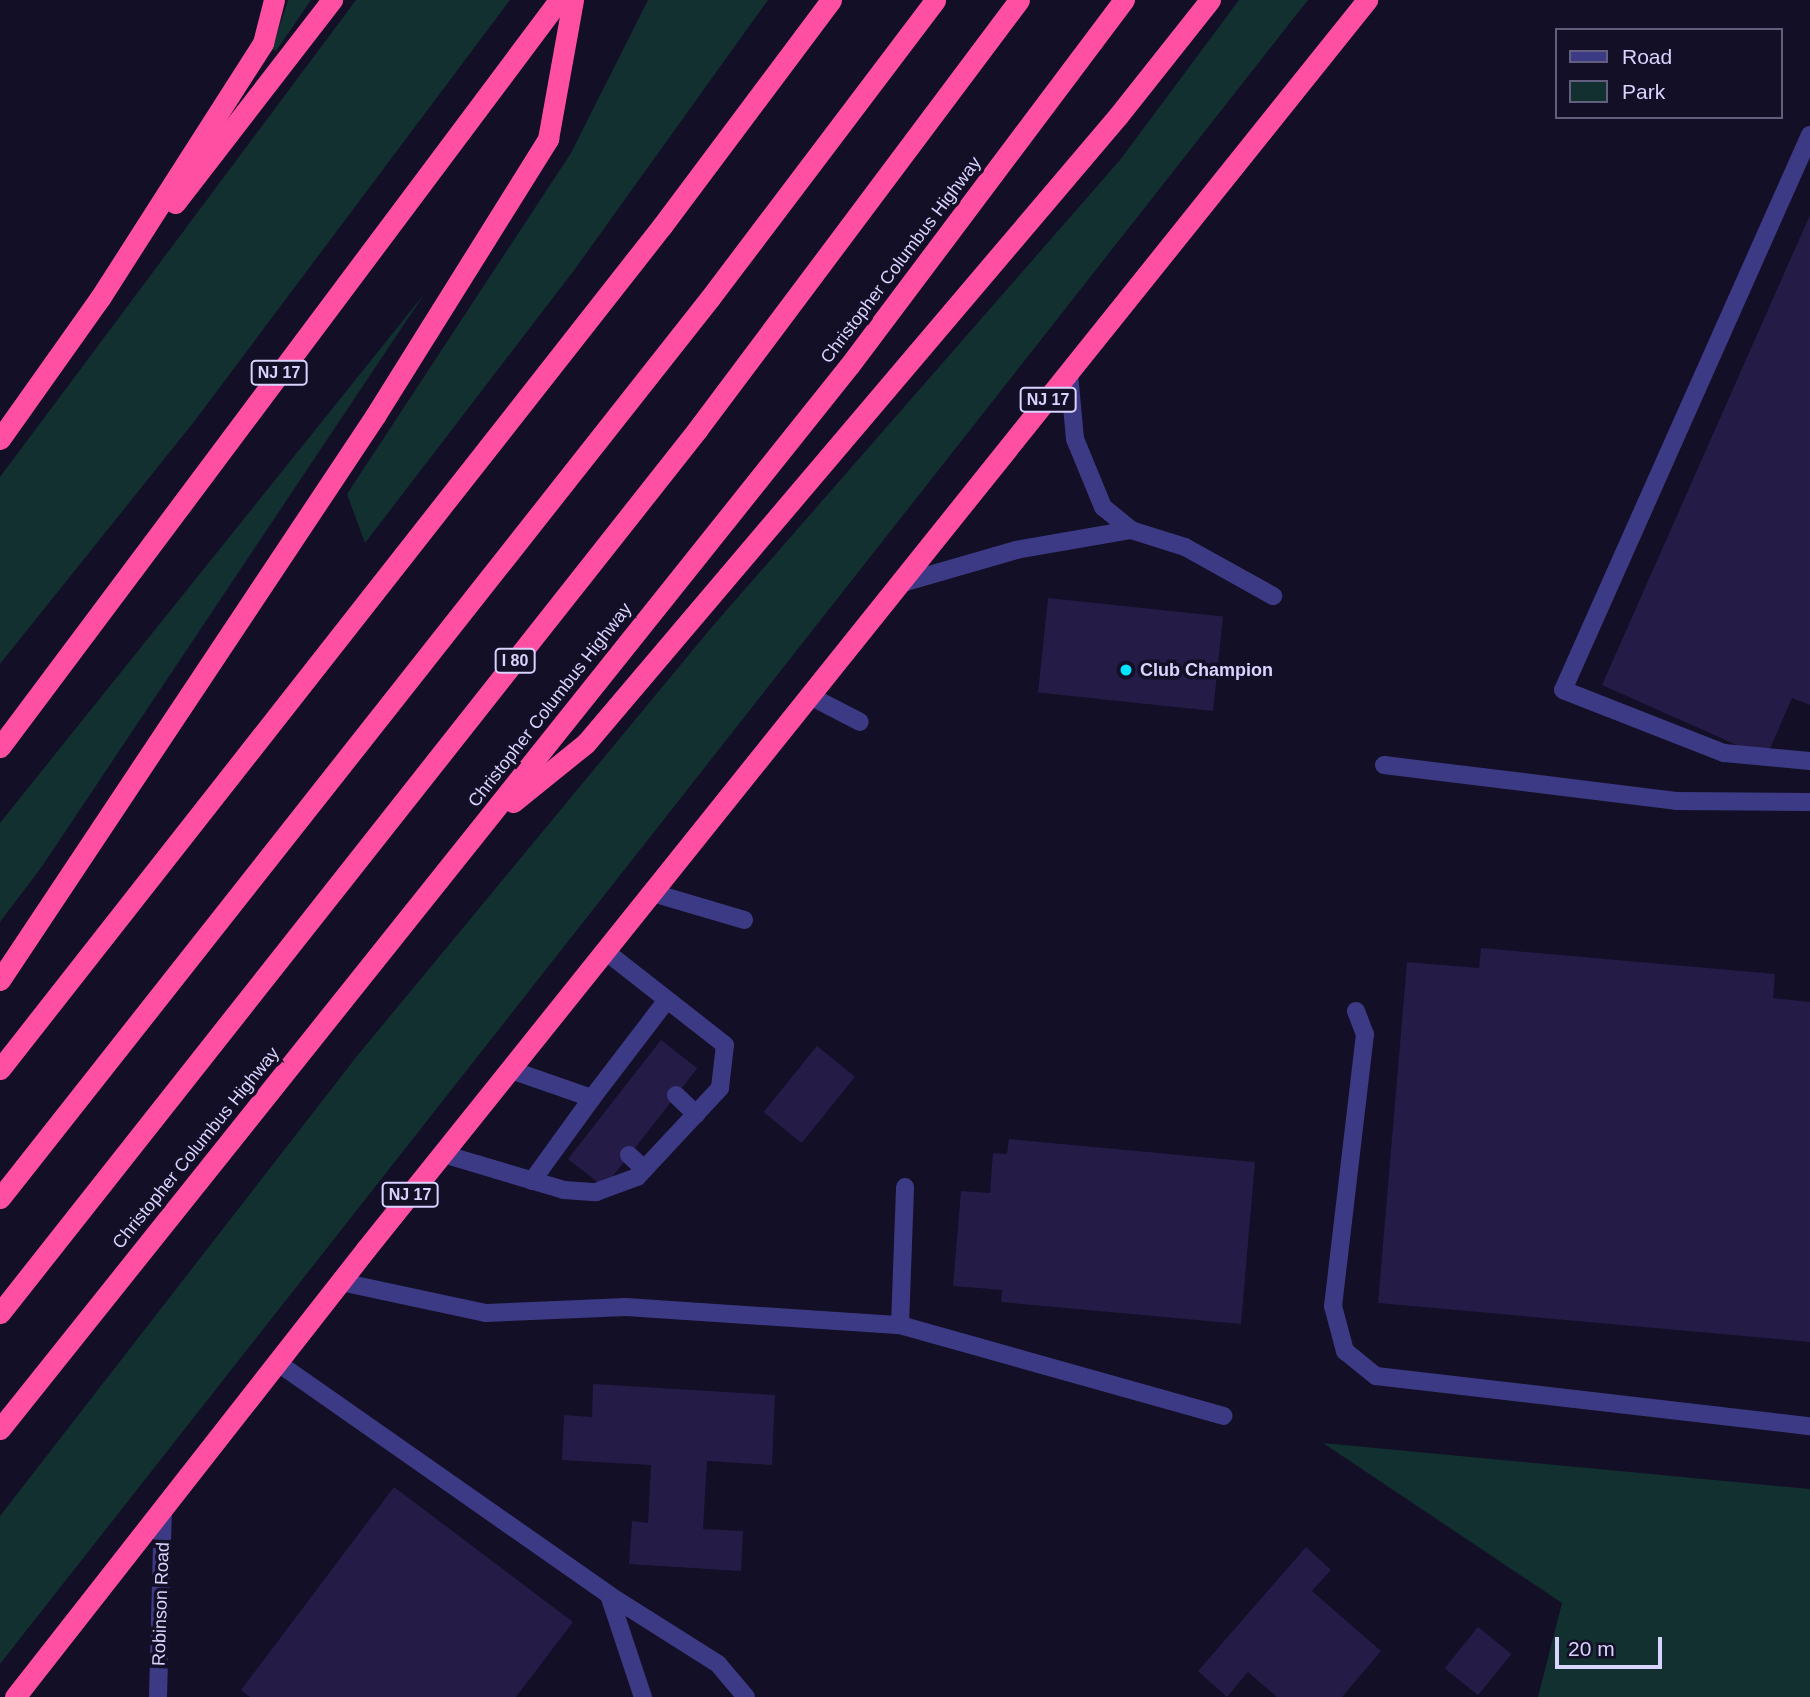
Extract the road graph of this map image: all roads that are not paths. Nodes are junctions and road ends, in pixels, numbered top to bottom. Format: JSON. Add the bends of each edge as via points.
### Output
{"nodes":[{"id":1,"x":274,"y":0,"type":"edge"},
{"id":2,"x":332,"y":0,"type":"edge"},
{"id":3,"x":559,"y":0,"type":"edge"},
{"id":4,"x":573,"y":0,"type":"edge"},
{"id":5,"x":831,"y":0,"type":"edge"},
{"id":6,"x":935,"y":0,"type":"edge"},
{"id":7,"x":1019,"y":0,"type":"edge"},
{"id":8,"x":1124,"y":0,"type":"edge"},
{"id":9,"x":1210,"y":0,"type":"edge"},
{"id":10,"x":1367,"y":0,"type":"edge"},
{"id":11,"x":1378,"y":0,"type":"edge"},
{"id":12,"x":1286,"y":104,"type":"junction"},
{"id":13,"x":1810,"y":135,"type":"edge"},
{"id":14,"x":100,"y":298,"type":"junction"},
{"id":15,"x":1069,"y":374,"type":"junction"},
{"id":16,"x":0,"y":439,"type":"edge"},
{"id":17,"x":1130,"y":530,"type":"junction"},
{"id":18,"x":902,"y":583,"type":"junction"},
{"id":19,"x":1273,"y":596,"type":"dead end"},
{"id":20,"x":810,"y":696,"type":"junction"},
{"id":21,"x":860,"y":722,"type":"dead end"},
{"id":22,"x":0,"y":747,"type":"edge"},
{"id":23,"x":1810,"y":761,"type":"edge"},
{"id":24,"x":1384,"y":765,"type":"dead end"},
{"id":25,"x":1810,"y":802,"type":"edge"},
{"id":26,"x":481,"y":828,"type":"junction"},
{"id":27,"x":653,"y":892,"type":"junction"},
{"id":28,"x":744,"y":920,"type":"dead end"},
{"id":29,"x":606,"y":951,"type":"junction"},
{"id":30,"x":0,"y":979,"type":"edge"},
{"id":31,"x":667,"y":1000,"type":"junction"},
{"id":32,"x":1356,"y":1011,"type":"dead end"},
{"id":33,"x":624,"y":1056,"type":"junction"},
{"id":34,"x":639,"y":1067,"type":"dead end"},
{"id":35,"x":0,"y":1069,"type":"edge"},
{"id":36,"x":511,"y":1070,"type":"junction"},
{"id":37,"x":676,"y":1095,"type":"dead end"},
{"id":38,"x":592,"y":1098,"type":"junction"},
{"id":39,"x":696,"y":1114,"type":"junction"},
{"id":40,"x":443,"y":1154,"type":"junction"},
{"id":41,"x":629,"y":1155,"type":"dead end"},
{"id":42,"x":644,"y":1169,"type":"junction"},
{"id":43,"x":532,"y":1181,"type":"junction"},
{"id":44,"x":905,"y":1186,"type":"dead end"},
{"id":45,"x":0,"y":1198,"type":"edge"},
{"id":46,"x":341,"y":1282,"type":"junction"},
{"id":47,"x":0,"y":1313,"type":"edge"},
{"id":48,"x":900,"y":1325,"type":"junction"},
{"id":49,"x":278,"y":1363,"type":"junction"},
{"id":50,"x":1223,"y":1416,"type":"dead end"},
{"id":51,"x":1810,"y":1426,"type":"edge"},
{"id":52,"x":0,"y":1429,"type":"edge"},
{"id":53,"x":163,"y":1512,"type":"junction"},
{"id":54,"x":609,"y":1595,"type":"junction"},
{"id":55,"x":24,"y":1694,"type":"edge"},
{"id":56,"x":158,"y":1697,"type":"edge"},
{"id":57,"x":643,"y":1697,"type":"edge"},
{"id":58,"x":746,"y":1697,"type":"edge"}],
"edges":[{"from":1,"to":14,"type":"highway","via":[[263,43]]},
{"from":2,"to":14,"type":"highway"},
{"from":3,"to":22,"type":"highway","number":"NJ 17"},
{"from":4,"to":30,"type":"highway","via":[[548,139],[376,416]]},
{"from":5,"to":35,"type":"highway","via":[[645,248]]},
{"from":6,"to":45,"type":"highway","via":[[701,309]]},
{"from":7,"to":47,"type":"highway","number":"I 80","via":[[721,399]]},
{"from":8,"to":26,"type":"highway","name":"Christopher Columbus Highway","via":[[849,366]]},
{"from":9,"to":26,"type":"highway","via":[[1118,116],[586,743]]},
{"from":10,"to":12,"type":"highway","number":"NJ 17"},
{"from":11,"to":12,"type":"highway"},
{"from":12,"to":15,"type":"highway","number":"NJ 17"},
{"from":13,"to":23,"type":"street","via":[[1563,690],[1724,753]]},
{"from":14,"to":16,"type":"highway"},
{"from":15,"to":17,"type":"street","via":[[1075,439],[1103,507]]},
{"from":15,"to":18,"type":"highway","number":"NJ 17"},
{"from":17,"to":18,"type":"street","via":[[1016,550]]},
{"from":17,"to":19,"type":"street","via":[[1185,547]]},
{"from":18,"to":20,"type":"highway","number":"NJ 17"},
{"from":20,"to":21,"type":"street"},
{"from":20,"to":27,"type":"highway","number":"NJ 17"},
{"from":24,"to":25,"type":"street","via":[[1676,801]]},
{"from":26,"to":52,"type":"highway","name":"Christopher Columbus Highway"},
{"from":27,"to":28,"type":"street"},
{"from":27,"to":29,"type":"highway","number":"NJ 17"},
{"from":29,"to":31,"type":"street"},
{"from":29,"to":36,"type":"highway","number":"NJ 17"},
{"from":31,"to":33,"type":"street"},
{"from":31,"to":39,"type":"street","via":[[725,1045],[720,1088]]},
{"from":32,"to":51,"type":"street","via":[[1365,1034],[1333,1306],[1345,1351],[1376,1376]]},
{"from":33,"to":34,"type":"street"},
{"from":33,"to":38,"type":"street"},
{"from":36,"to":38,"type":"street"},
{"from":36,"to":40,"type":"highway","number":"NJ 17"},
{"from":37,"to":39,"type":"street"},
{"from":38,"to":43,"type":"street","via":[[587,1119]]},
{"from":39,"to":42,"type":"street"},
{"from":40,"to":43,"type":"street"},
{"from":40,"to":46,"type":"highway","number":"NJ 17"},
{"from":41,"to":42,"type":"street"},
{"from":42,"to":43,"type":"street","via":[[637,1177],[597,1192],[564,1190]]},
{"from":44,"to":48,"type":"street"},
{"from":46,"to":48,"type":"street","via":[[486,1312],[626,1307]]},
{"from":46,"to":49,"type":"highway","number":"NJ 17"},
{"from":48,"to":50,"type":"street"},
{"from":49,"to":53,"type":"highway","number":"NJ 17"},
{"from":49,"to":54,"type":"street"},
{"from":53,"to":55,"type":"highway","number":"NJ 17"},
{"from":53,"to":56,"type":"street","name":"Robinson Road"},
{"from":54,"to":57,"type":"street"},
{"from":54,"to":58,"type":"street","via":[[718,1664]]}]}
